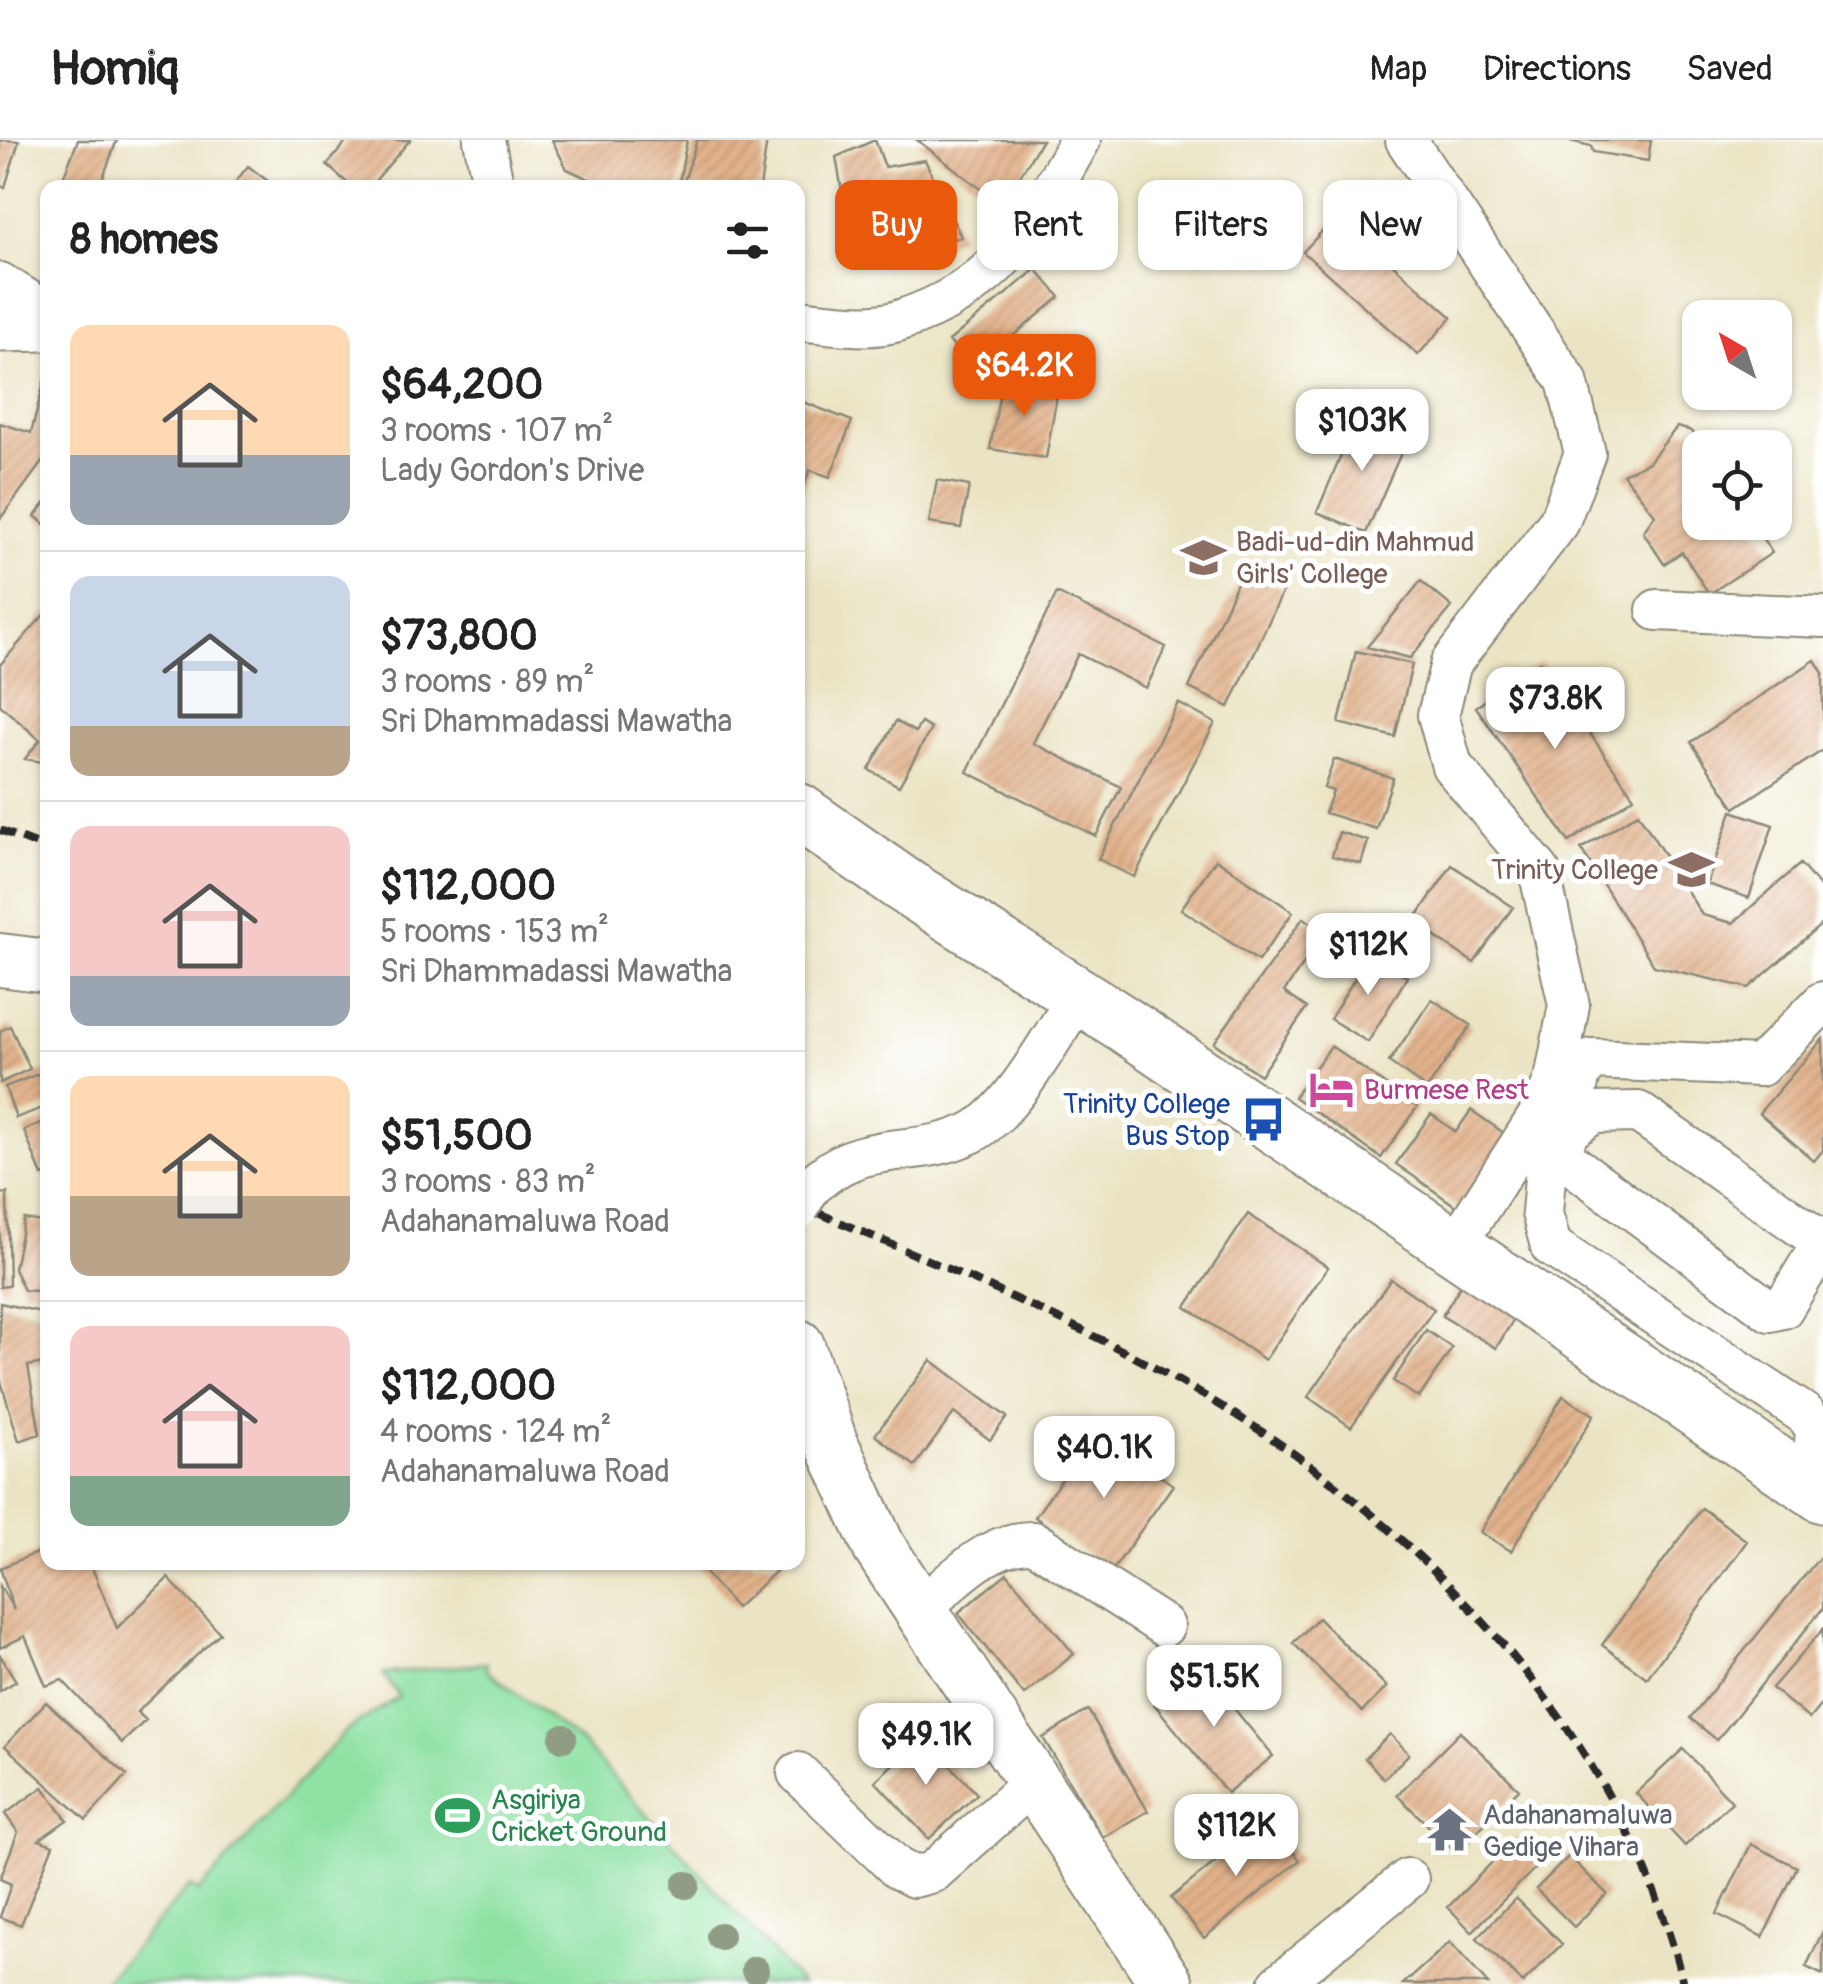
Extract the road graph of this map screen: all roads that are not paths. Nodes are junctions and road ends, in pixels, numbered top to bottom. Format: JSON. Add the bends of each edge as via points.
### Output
{"nodes":[{"id":1,"x":484,"y":140,"type":"edge"},
{"id":2,"x":1080,"y":140,"type":"edge"},
{"id":3,"x":1406,"y":140,"type":"edge"},
{"id":4,"x":492,"y":180,"type":"edge"},
{"id":5,"x":0,"y":283,"type":"edge"},
{"id":6,"x":40,"y":309,"type":"edge"},
{"id":7,"x":805,"y":320,"type":"edge"},
{"id":8,"x":40,"y":322,"type":"edge"},
{"id":9,"x":0,"y":324,"type":"edge"},
{"id":10,"x":1658,"y":610,"type":"dead end"},
{"id":11,"x":1823,"y":617,"type":"edge"},
{"id":12,"x":805,"y":815,"type":"edge"},
{"id":13,"x":0,"y":960,"type":"edge"},
{"id":14,"x":40,"y":965,"type":"edge"},
{"id":15,"x":1079,"y":995,"type":"junction"},
{"id":16,"x":1823,"y":1002,"type":"edge"},
{"id":17,"x":1554,"y":1139,"type":"junction"},
{"id":18,"x":805,"y":1198,"type":"edge"},
{"id":19,"x":1455,"y":1246,"type":"junction"},
{"id":20,"x":805,"y":1365,"type":"edge"},
{"id":21,"x":1818,"y":1491,"type":"edge"},
{"id":22,"x":920,"y":1609,"type":"junction"},
{"id":23,"x":1164,"y":1626,"type":"dead end"},
{"id":24,"x":798,"y":1773,"type":"dead end"},
{"id":25,"x":1034,"y":1782,"type":"junction"},
{"id":26,"x":1408,"y":1878,"type":"dead end"},
{"id":27,"x":1168,"y":1984,"type":"edge"},
{"id":28,"x":1279,"y":1984,"type":"edge"}],
"edges":[{"from":1,"to":4,"type":"street"},
{"from":2,"to":7,"type":"street","via":[[1006,259],[958,292],[896,322]]},
{"from":3,"to":17,"type":"street","via":[[1567,382],[1585,453],[1559,522],[1452,663],[1438,714],[1452,766],[1539,870],[1569,1006],[1556,1075]]},
{"from":5,"to":6,"type":"street"},
{"from":8,"to":9,"type":"highway"},
{"from":10,"to":11,"type":"street"},
{"from":12,"to":15,"type":"highway"},
{"from":13,"to":14,"type":"main road"},
{"from":15,"to":18,"type":"street","bridge":true,"via":[[1026,1076],[986,1122],[952,1140],[846,1159],[818,1179]]},
{"from":15,"to":19,"type":"highway"},
{"from":16,"to":17,"type":"street","via":[[1760,1066],[1592,1058]]},
{"from":17,"to":17,"type":"street","via":[[1593,1113],[1638,1112],[1817,1238],[1818,1252],[1783,1308],[1770,1312]]},
{"from":17,"to":19,"type":"street"},
{"from":17,"to":21,"type":"street","via":[[1542,1213],[1551,1246],[1806,1415],[1816,1429]]},
{"from":19,"to":21,"type":"highway"},
{"from":20,"to":22,"type":"main road","via":[[855,1501]]},
{"from":22,"to":23,"type":"street","via":[[1012,1541],[1034,1542]]},
{"from":22,"to":25,"type":"main road"},
{"from":24,"to":25,"type":"street","via":[[914,1878],[933,1872]]},
{"from":25,"to":27,"type":"main road"},
{"from":26,"to":28,"type":"street"}]}
